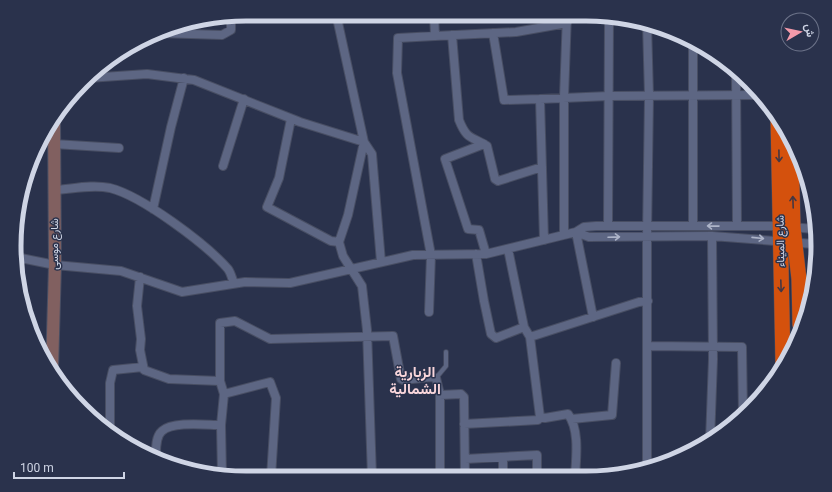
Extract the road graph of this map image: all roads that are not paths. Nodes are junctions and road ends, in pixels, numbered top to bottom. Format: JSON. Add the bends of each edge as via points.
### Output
{"nodes":[{"id":1,"x":231,"y":21,"type":"edge"},
{"id":2,"x":338,"y":21,"type":"edge"},
{"id":3,"x":434,"y":21,"type":"edge"},
{"id":4,"x":559,"y":21,"type":"edge"},
{"id":5,"x":567,"y":21,"type":"edge"},
{"id":6,"x":609,"y":22,"type":"edge"},
{"id":7,"x":647,"y":30,"type":"edge"},
{"id":8,"x":173,"y":33,"type":"edge"},
{"id":9,"x":493,"y":33,"type":"junction"},
{"id":10,"x":452,"y":35,"type":"junction"},
{"id":11,"x":434,"y":36,"type":"junction"},
{"id":12,"x":693,"y":48,"type":"edge"},
{"id":13,"x":98,"y":77,"type":"edge"},
{"id":14,"x":184,"y":78,"type":"junction"},
{"id":15,"x":736,"y":79,"type":"edge"},
{"id":16,"x":693,"y":95,"type":"junction"},
{"id":17,"x":736,"y":95,"type":"junction"},
{"id":18,"x":752,"y":95,"type":"edge"},
{"id":19,"x":609,"y":96,"type":"junction"},
{"id":20,"x":649,"y":96,"type":"junction"},
{"id":21,"x":564,"y":97,"type":"junction"},
{"id":22,"x":244,"y":99,"type":"junction"},
{"id":23,"x":540,"y":99,"type":"junction"},
{"id":24,"x":291,"y":119,"type":"junction"},
{"id":25,"x":54,"y":128,"type":"edge"},
{"id":26,"x":779,"y":130,"type":"edge"},
{"id":27,"x":364,"y":142,"type":"junction"},
{"id":28,"x":54,"y":144,"type":"junction"},
{"id":29,"x":484,"y":144,"type":"junction"},
{"id":30,"x":119,"y":148,"type":"dead end"},
{"id":31,"x":791,"y":152,"type":"edge"},
{"id":32,"x":224,"y":166,"type":"dead end"},
{"id":33,"x":542,"y":167,"type":"junction"},
{"id":34,"x":54,"y":190,"type":"junction"},
{"id":35,"x":153,"y":209,"type":"junction"},
{"id":36,"x":608,"y":225,"type":"junction"},
{"id":37,"x":648,"y":225,"type":"junction"},
{"id":38,"x":693,"y":225,"type":"junction"},
{"id":39,"x":737,"y":226,"type":"junction"},
{"id":40,"x":811,"y":229,"type":"edge"},
{"id":41,"x":576,"y":232,"type":"junction"},
{"id":42,"x":784,"y":232,"type":"junction"},
{"id":43,"x":564,"y":235,"type":"junction"},
{"id":44,"x":647,"y":236,"type":"junction"},
{"id":45,"x":712,"y":236,"type":"junction"},
{"id":46,"x":544,"y":240,"type":"junction"},
{"id":47,"x":339,"y":242,"type":"junction"},
{"id":48,"x":794,"y":243,"type":"junction"},
{"id":49,"x":811,"y":244,"type":"edge"},
{"id":50,"x":508,"y":249,"type":"junction"},
{"id":51,"x":476,"y":254,"type":"junction"},
{"id":52,"x":486,"y":254,"type":"junction"},
{"id":53,"x":431,"y":255,"type":"junction"},
{"id":54,"x":21,"y":258,"type":"edge"},
{"id":55,"x":381,"y":262,"type":"junction"},
{"id":56,"x":55,"y":265,"type":"junction"},
{"id":57,"x":352,"y":269,"type":"junction"},
{"id":58,"x":140,"y":277,"type":"junction"},
{"id":59,"x":806,"y":280,"type":"edge"},
{"id":60,"x":234,"y":283,"type":"junction"},
{"id":61,"x":648,"y":301,"type":"junction"},
{"id":62,"x":803,"y":305,"type":"edge"},
{"id":63,"x":429,"y":312,"type":"dead end"},
{"id":64,"x":593,"y":317,"type":"junction"},
{"id":65,"x":524,"y":328,"type":"junction"},
{"id":66,"x":367,"y":337,"type":"junction"},
{"id":67,"x":530,"y":337,"type":"junction"},
{"id":68,"x":648,"y":346,"type":"junction"},
{"id":69,"x":713,"y":346,"type":"junction"},
{"id":70,"x":446,"y":352,"type":"dead end"},
{"id":71,"x":783,"y":354,"type":"edge"},
{"id":72,"x":52,"y":360,"type":"edge"},
{"id":73,"x":616,"y":363,"type":"dead end"},
{"id":74,"x":143,"y":367,"type":"junction"},
{"id":75,"x":436,"y":378,"type":"junction"},
{"id":76,"x":220,"y":381,"type":"junction"},
{"id":77,"x":224,"y":394,"type":"junction"},
{"id":78,"x":440,"y":395,"type":"junction"},
{"id":79,"x":742,"y":408,"type":"edge"},
{"id":80,"x":540,"y":417,"type":"junction"},
{"id":81,"x":572,"y":419,"type":"junction"},
{"id":82,"x":464,"y":424,"type":"junction"},
{"id":83,"x":221,"y":425,"type":"junction"},
{"id":84,"x":110,"y":426,"type":"edge"},
{"id":85,"x":710,"y":433,"type":"edge"},
{"id":86,"x":156,"y":452,"type":"edge"},
{"id":87,"x":503,"y":458,"type":"junction"},
{"id":88,"x":465,"y":459,"type":"junction"},
{"id":89,"x":647,"y":462,"type":"edge"},
{"id":90,"x":222,"y":470,"type":"edge"},
{"id":91,"x":271,"y":471,"type":"edge"},
{"id":92,"x":372,"y":471,"type":"edge"},
{"id":93,"x":440,"y":471,"type":"edge"},
{"id":94,"x":465,"y":471,"type":"edge"},
{"id":95,"x":503,"y":471,"type":"edge"},
{"id":96,"x":537,"y":471,"type":"edge"},
{"id":97,"x":575,"y":471,"type":"edge"}],
"edges":[{"from":1,"to":8,"type":"street","via":[[231,30],[222,35]]},
{"from":2,"to":27,"type":"street"},
{"from":3,"to":11,"type":"street"},
{"from":4,"to":9,"type":"street","via":[[516,32]]},
{"from":5,"to":21,"type":"street"},
{"from":6,"to":19,"type":"street"},
{"from":7,"to":20,"type":"street"},
{"from":9,"to":10,"type":"street"},
{"from":9,"to":23,"type":"street","via":[[504,100]]},
{"from":10,"to":11,"type":"street"},
{"from":10,"to":29,"type":"street","via":[[459,120],[463,131],[470,139]]},
{"from":11,"to":53,"type":"street","via":[[398,38],[397,43],[397,73]]},
{"from":12,"to":16,"type":"street"},
{"from":13,"to":14,"type":"street","via":[[147,74]]},
{"from":14,"to":22,"type":"street"},
{"from":14,"to":35,"type":"street"},
{"from":15,"to":17,"type":"street"},
{"from":16,"to":17,"type":"street"},
{"from":16,"to":20,"type":"street"},
{"from":16,"to":38,"type":"street"},
{"from":17,"to":18,"type":"street"},
{"from":17,"to":39,"type":"street"},
{"from":19,"to":20,"type":"street"},
{"from":19,"to":21,"type":"street"},
{"from":19,"to":36,"type":"street"},
{"from":20,"to":37,"type":"street"},
{"from":21,"to":23,"type":"street"},
{"from":21,"to":43,"type":"street"},
{"from":22,"to":24,"type":"street"},
{"from":22,"to":32,"type":"street"},
{"from":23,"to":33,"type":"street"},
{"from":24,"to":27,"type":"street"},
{"from":24,"to":47,"type":"street","via":[[279,178],[267,207],[331,241]]},
{"from":25,"to":28,"type":"street","name":"شارع موسى"},
{"from":26,"to":42,"type":"highway","name":"شارع الميناء","one_way":true},
{"from":27,"to":47,"type":"street","via":[[348,215]]},
{"from":27,"to":55,"type":"street","via":[[372,154]]},
{"from":28,"to":30,"type":"street"},
{"from":28,"to":34,"type":"street","name":"شارع موسى"},
{"from":29,"to":33,"type":"street","via":[[487,146],[495,179],[498,181]]},
{"from":29,"to":52,"type":"street","via":[[445,159],[468,229],[479,230]]},
{"from":42,"to":31,"type":"highway","name":"شارع الميناء","one_way":true},
{"from":33,"to":46,"type":"street"},
{"from":34,"to":35,"type":"street","via":[[110,188]]},
{"from":34,"to":56,"type":"street","name":"شارع موسى"},
{"from":35,"to":60,"type":"street","via":[[190,234],[229,270]]},
{"from":36,"to":37,"type":"street"},
{"from":36,"to":41,"type":"street","via":[[584,227]]},
{"from":37,"to":38,"type":"street"},
{"from":37,"to":44,"type":"street"},
{"from":39,"to":38,"type":"street","one_way":true},
{"from":39,"to":42,"type":"street"},
{"from":40,"to":42,"type":"street"},
{"from":41,"to":43,"type":"street"},
{"from":41,"to":44,"type":"street","one_way":true,"via":[[589,237]]},
{"from":41,"to":64,"type":"street"},
{"from":45,"to":42,"type":"street","one_way":true,"via":[[756,238]]},
{"from":42,"to":48,"type":"highway","name":"شارع الميناء"},
{"from":42,"to":71,"type":"highway","name":"شارع الميناء","one_way":true},
{"from":43,"to":46,"type":"street"},
{"from":44,"to":45,"type":"street"},
{"from":44,"to":61,"type":"street"},
{"from":45,"to":69,"type":"street"},
{"from":46,"to":50,"type":"street"},
{"from":47,"to":57,"type":"street","via":[[343,256]]},
{"from":48,"to":49,"type":"street"},
{"from":48,"to":59,"type":"highway","name":"شارع الميناء"},
{"from":50,"to":52,"type":"street"},
{"from":50,"to":65,"type":"street"},
{"from":51,"to":52,"type":"street"},
{"from":51,"to":53,"type":"street"},
{"from":51,"to":65,"type":"street","via":[[491,334],[496,338]]},
{"from":53,"to":55,"type":"street","via":[[413,255]]},
{"from":53,"to":63,"type":"street"},
{"from":54,"to":56,"type":"street"},
{"from":55,"to":57,"type":"street"},
{"from":56,"to":58,"type":"street","via":[[121,271]]},
{"from":56,"to":72,"type":"street","name":"شارع موسى"},
{"from":57,"to":60,"type":"street","via":[[290,283]]},
{"from":57,"to":66,"type":"street","via":[[362,286]]},
{"from":58,"to":60,"type":"street","via":[[182,292]]},
{"from":58,"to":74,"type":"street","via":[[137,306]]},
{"from":59,"to":62,"type":"highway","name":"شارع الميناء"},
{"from":61,"to":64,"type":"street"},
{"from":61,"to":68,"type":"street"},
{"from":64,"to":67,"type":"street"},
{"from":65,"to":67,"type":"street"},
{"from":66,"to":75,"type":"street","via":[[393,336],[401,379],[431,376]]},
{"from":66,"to":76,"type":"street","via":[[270,338],[235,321],[220,323]]},
{"from":66,"to":92,"type":"street"},
{"from":67,"to":80,"type":"street"},
{"from":68,"to":69,"type":"street"},
{"from":68,"to":89,"type":"street"},
{"from":69,"to":79,"type":"street","via":[[742,347]]},
{"from":69,"to":85,"type":"street"},
{"from":70,"to":75,"type":"lane","via":[[446,366]]},
{"from":73,"to":81,"type":"street","via":[[612,415]]},
{"from":74,"to":76,"type":"street","via":[[144,370],[169,379]]},
{"from":74,"to":84,"type":"street","via":[[113,370],[110,384]]},
{"from":75,"to":78,"type":"street"},
{"from":76,"to":77,"type":"street"},
{"from":77,"to":83,"type":"street"},
{"from":77,"to":91,"type":"street","via":[[270,382],[276,398]]},
{"from":78,"to":82,"type":"street","via":[[461,394],[464,397]]},
{"from":78,"to":93,"type":"street"},
{"from":80,"to":81,"type":"street","via":[[568,414]]},
{"from":80,"to":82,"type":"street","via":[[538,420],[526,422]]},
{"from":81,"to":97,"type":"street","via":[[576,448]]},
{"from":82,"to":88,"type":"street"},
{"from":83,"to":86,"type":"street","via":[[172,426],[162,431],[157,439]]},
{"from":83,"to":90,"type":"street"},
{"from":87,"to":88,"type":"street"},
{"from":87,"to":95,"type":"street"},
{"from":87,"to":96,"type":"street","via":[[537,455]]},
{"from":88,"to":94,"type":"street"}]}
